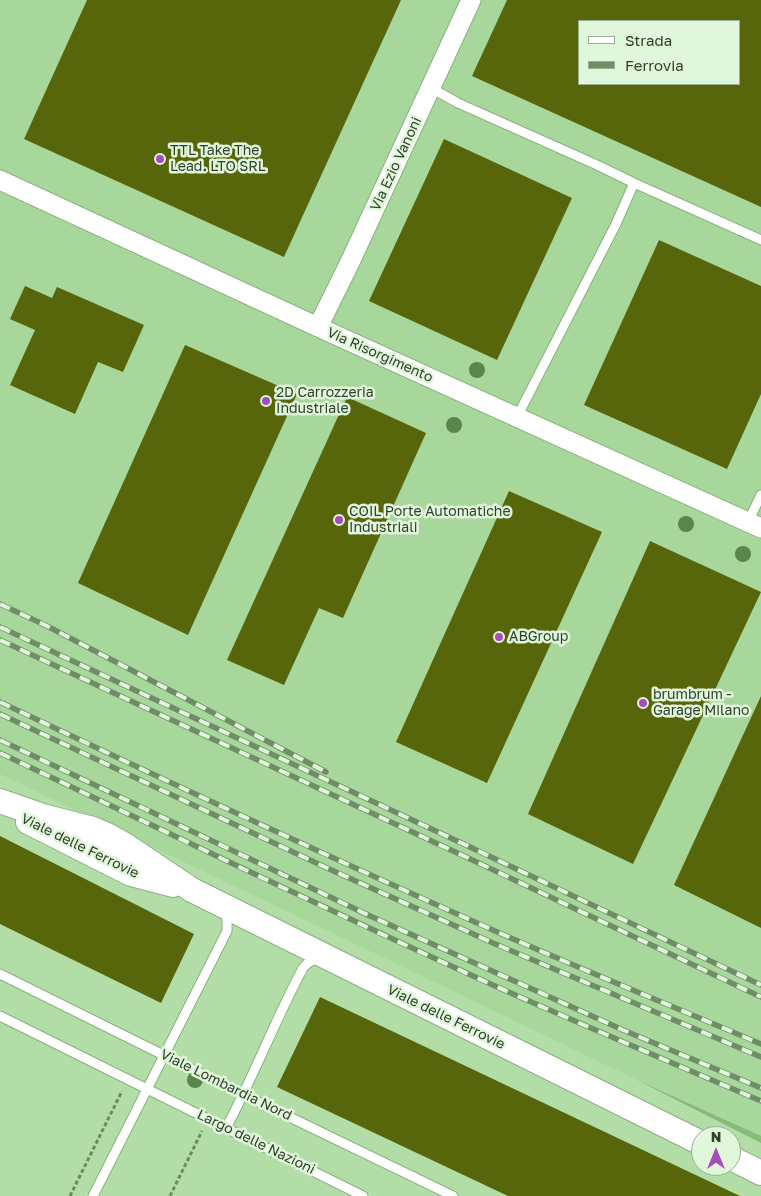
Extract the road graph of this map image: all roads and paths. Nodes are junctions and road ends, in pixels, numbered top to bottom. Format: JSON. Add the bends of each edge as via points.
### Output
{"nodes":[{"id":1,"x":471,"y":0,"type":"edge"},
{"id":2,"x":431,"y":88,"type":"junction"},
{"id":3,"x":0,"y":180,"type":"edge"},
{"id":4,"x":634,"y":183,"type":"junction"},
{"id":5,"x":761,"y":240,"type":"edge"},
{"id":6,"x":318,"y":328,"type":"junction"},
{"id":7,"x":518,"y":418,"type":"junction"},
{"id":8,"x":761,"y":494,"type":"edge"},
{"id":9,"x":754,"y":525,"type":"edge"},
{"id":10,"x":0,"y":802,"type":"edge"},
{"id":11,"x":216,"y":901,"type":"junction"},
{"id":12,"x":335,"y":962,"type":"junction"},
{"id":13,"x":0,"y":974,"type":"edge"},
{"id":14,"x":0,"y":1016,"type":"edge"},
{"id":15,"x":165,"y":1055,"type":"junction"},
{"id":16,"x":128,"y":1079,"type":"junction"},
{"id":17,"x":148,"y":1089,"type":"junction"},
{"id":18,"x":244,"y":1095,"type":"junction"},
{"id":19,"x":208,"y":1119,"type":"junction"},
{"id":20,"x":226,"y":1128,"type":"junction"},
{"id":21,"x":691,"y":1139,"type":"edge"},
{"id":22,"x":741,"y":1163,"type":"edge"},
{"id":23,"x":761,"y":1173,"type":"edge"},
{"id":24,"x":70,"y":1196,"type":"edge"},
{"id":25,"x":93,"y":1196,"type":"edge"},
{"id":26,"x":170,"y":1196,"type":"edge"},
{"id":27,"x":364,"y":1196,"type":"edge"},
{"id":28,"x":453,"y":1196,"type":"edge"}],
"edges":[{"from":1,"to":2,"type":"street","name":"Via Ezio Vanoni"},
{"from":2,"to":4,"type":"lane"},
{"from":2,"to":6,"type":"street","name":"Via Ezio Vanoni"},
{"from":3,"to":6,"type":"street","name":"Via Risorgimento"},
{"from":4,"to":5,"type":"lane"},
{"from":4,"to":7,"type":"lane"},
{"from":6,"to":7,"type":"street","name":"Via Risorgimento"},
{"from":7,"to":9,"type":"street","name":"Via Risorgimento"},
{"from":8,"to":9,"type":"lane"},
{"from":10,"to":11,"type":"street","name":"Viale delle Ferrovie","via":[[107,835],[192,890]]},
{"from":11,"to":12,"type":"street","name":"Viale delle Ferrovie"},
{"from":11,"to":15,"type":"lane","via":[[227,918],[227,931]]},
{"from":12,"to":18,"type":"lane","via":[[317,959],[303,968]]},
{"from":12,"to":21,"type":"street","name":"Viale delle Ferrovie"},
{"from":13,"to":15,"type":"lane","name":"Viale Lombardia Nord"},
{"from":14,"to":16,"type":"lane","name":"Largo delle Nazioni"},
{"from":15,"to":17,"type":"lane"},
{"from":15,"to":18,"type":"lane","name":"Viale Lombardia Nord"},
{"from":16,"to":17,"type":"lane","name":"Largo delle Nazioni"},
{"from":16,"to":24,"type":"path"},
{"from":17,"to":19,"type":"lane","name":"Largo delle Nazioni"},
{"from":17,"to":25,"type":"lane"},
{"from":18,"to":20,"type":"lane"},
{"from":18,"to":28,"type":"lane","name":"Viale Lombardia Nord"},
{"from":19,"to":20,"type":"lane","name":"Largo delle Nazioni"},
{"from":19,"to":26,"type":"path"},
{"from":20,"to":27,"type":"lane","name":"Largo delle Nazioni"},
{"from":22,"to":23,"type":"street"}]}
